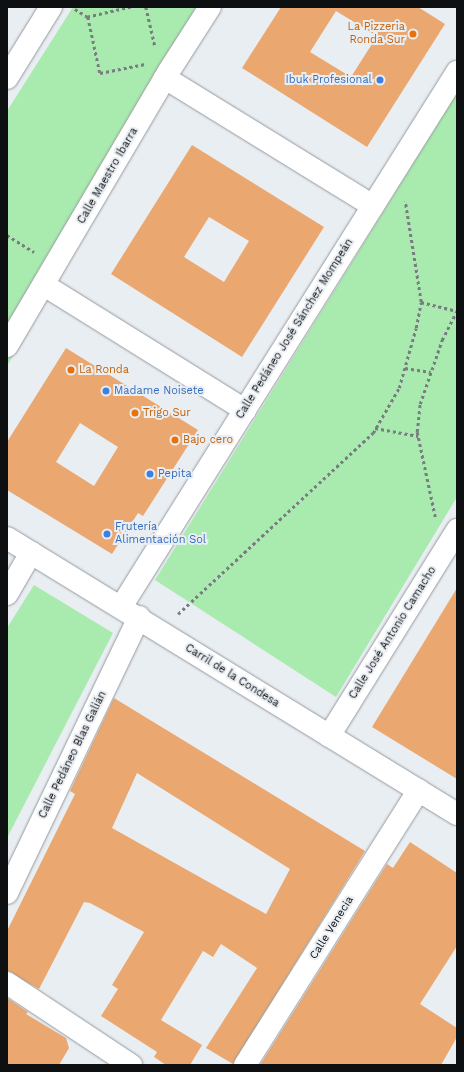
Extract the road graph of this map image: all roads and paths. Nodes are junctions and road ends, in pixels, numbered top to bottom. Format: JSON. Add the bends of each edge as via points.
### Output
{"nodes":[{"id":1,"x":50,"y":7,"type":"edge"},
{"id":2,"x":131,"y":7,"type":"edge"},
{"id":3,"x":146,"y":7,"type":"edge"},
{"id":4,"x":210,"y":7,"type":"edge"},
{"id":5,"x":73,"y":8,"type":"edge"},
{"id":6,"x":88,"y":17,"type":"junction"},
{"id":7,"x":165,"y":69,"type":"junction"},
{"id":8,"x":457,"y":72,"type":"edge"},
{"id":9,"x":7,"y":78,"type":"edge"},
{"id":10,"x":400,"y":164,"type":"junction"},
{"id":11,"x":373,"y":206,"type":"junction"},
{"id":12,"x":7,"y":235,"type":"edge"},
{"id":13,"x":56,"y":265,"type":"junction"},
{"id":14,"x":44,"y":285,"type":"junction"},
{"id":15,"x":421,"y":302,"type":"junction"},
{"id":16,"x":457,"y":311,"type":"edge"},
{"id":17,"x":7,"y":346,"type":"edge"},
{"id":18,"x":405,"y":368,"type":"junction"},
{"id":19,"x":431,"y":372,"type":"junction"},
{"id":20,"x":245,"y":410,"type":"junction"},
{"id":21,"x":375,"y":428,"type":"junction"},
{"id":22,"x":418,"y":436,"type":"junction"},
{"id":23,"x":457,"y":530,"type":"edge"},
{"id":24,"x":7,"y":538,"type":"edge"},
{"id":25,"x":32,"y":553,"type":"junction"},
{"id":26,"x":442,"y":553,"type":"junction"},
{"id":27,"x":7,"y":594,"type":"edge"},
{"id":28,"x":130,"y":612,"type":"junction"},
{"id":29,"x":160,"y":631,"type":"junction"},
{"id":30,"x":329,"y":736,"type":"junction"},
{"id":31,"x":419,"y":790,"type":"junction"},
{"id":32,"x":457,"y":814,"type":"edge"},
{"id":33,"x":7,"y":892,"type":"edge"},
{"id":34,"x":7,"y":983,"type":"edge"},
{"id":35,"x":110,"y":1060,"type":"edge"},
{"id":36,"x":131,"y":1065,"type":"edge"},
{"id":37,"x":245,"y":1065,"type":"edge"}],
"edges":[{"from":1,"to":9,"type":"street"},
{"from":2,"to":6,"type":"path"},
{"from":3,"to":7,"type":"path"},
{"from":4,"to":7,"type":"street","name":"Calle Maestro Ibarra"},
{"from":5,"to":6,"type":"path"},
{"from":6,"to":7,"type":"path","via":[[100,73]]},
{"from":7,"to":11,"type":"street"},
{"from":7,"to":13,"type":"street","name":"Calle Maestro Ibarra"},
{"from":8,"to":10,"type":"street","name":"Calle Pedáneo José Sánchez Mompeán"},
{"from":10,"to":11,"type":"street","name":"Calle Pedáneo José Sánchez Mompeán"},
{"from":10,"to":15,"type":"path"},
{"from":11,"to":20,"type":"street","name":"Calle Pedáneo José Sánchez Mompeán"},
{"from":12,"to":13,"type":"path"},
{"from":13,"to":14,"type":"street","name":"Calle Maestro Ibarra"},
{"from":14,"to":17,"type":"street","name":"Calle Maestro Ibarra"},
{"from":14,"to":20,"type":"street"},
{"from":15,"to":16,"type":"path"},
{"from":15,"to":18,"type":"path"},
{"from":16,"to":19,"type":"path","via":[[442,340]]},
{"from":18,"to":19,"type":"path"},
{"from":18,"to":21,"type":"path","via":[[399,388]]},
{"from":19,"to":22,"type":"path","via":[[420,404]]},
{"from":20,"to":28,"type":"street","name":"Calle Pedáneo José Sánchez Mompeán"},
{"from":21,"to":22,"type":"path"},
{"from":21,"to":29,"type":"path"},
{"from":22,"to":26,"type":"path"},
{"from":23,"to":26,"type":"street","name":"Calle José Antonio Camacho"},
{"from":24,"to":25,"type":"street","name":"Carril de la Condesa"},
{"from":25,"to":27,"type":"street"},
{"from":25,"to":28,"type":"street","name":"Carril de la Condesa"},
{"from":26,"to":30,"type":"street","name":"Calle José Antonio Camacho"},
{"from":28,"to":29,"type":"street","name":"Carril de la Condesa"},
{"from":28,"to":33,"type":"street","name":"Calle Pedáneo Blas Galián"},
{"from":29,"to":30,"type":"street","name":"Carril de la Condesa"},
{"from":30,"to":31,"type":"street","name":"Carril de la Condesa"},
{"from":31,"to":32,"type":"street","name":"Carril de la Condesa"},
{"from":31,"to":37,"type":"street","name":"Calle Venecia"},
{"from":34,"to":35,"type":"street"},
{"from":35,"to":36,"type":"street"}]}
